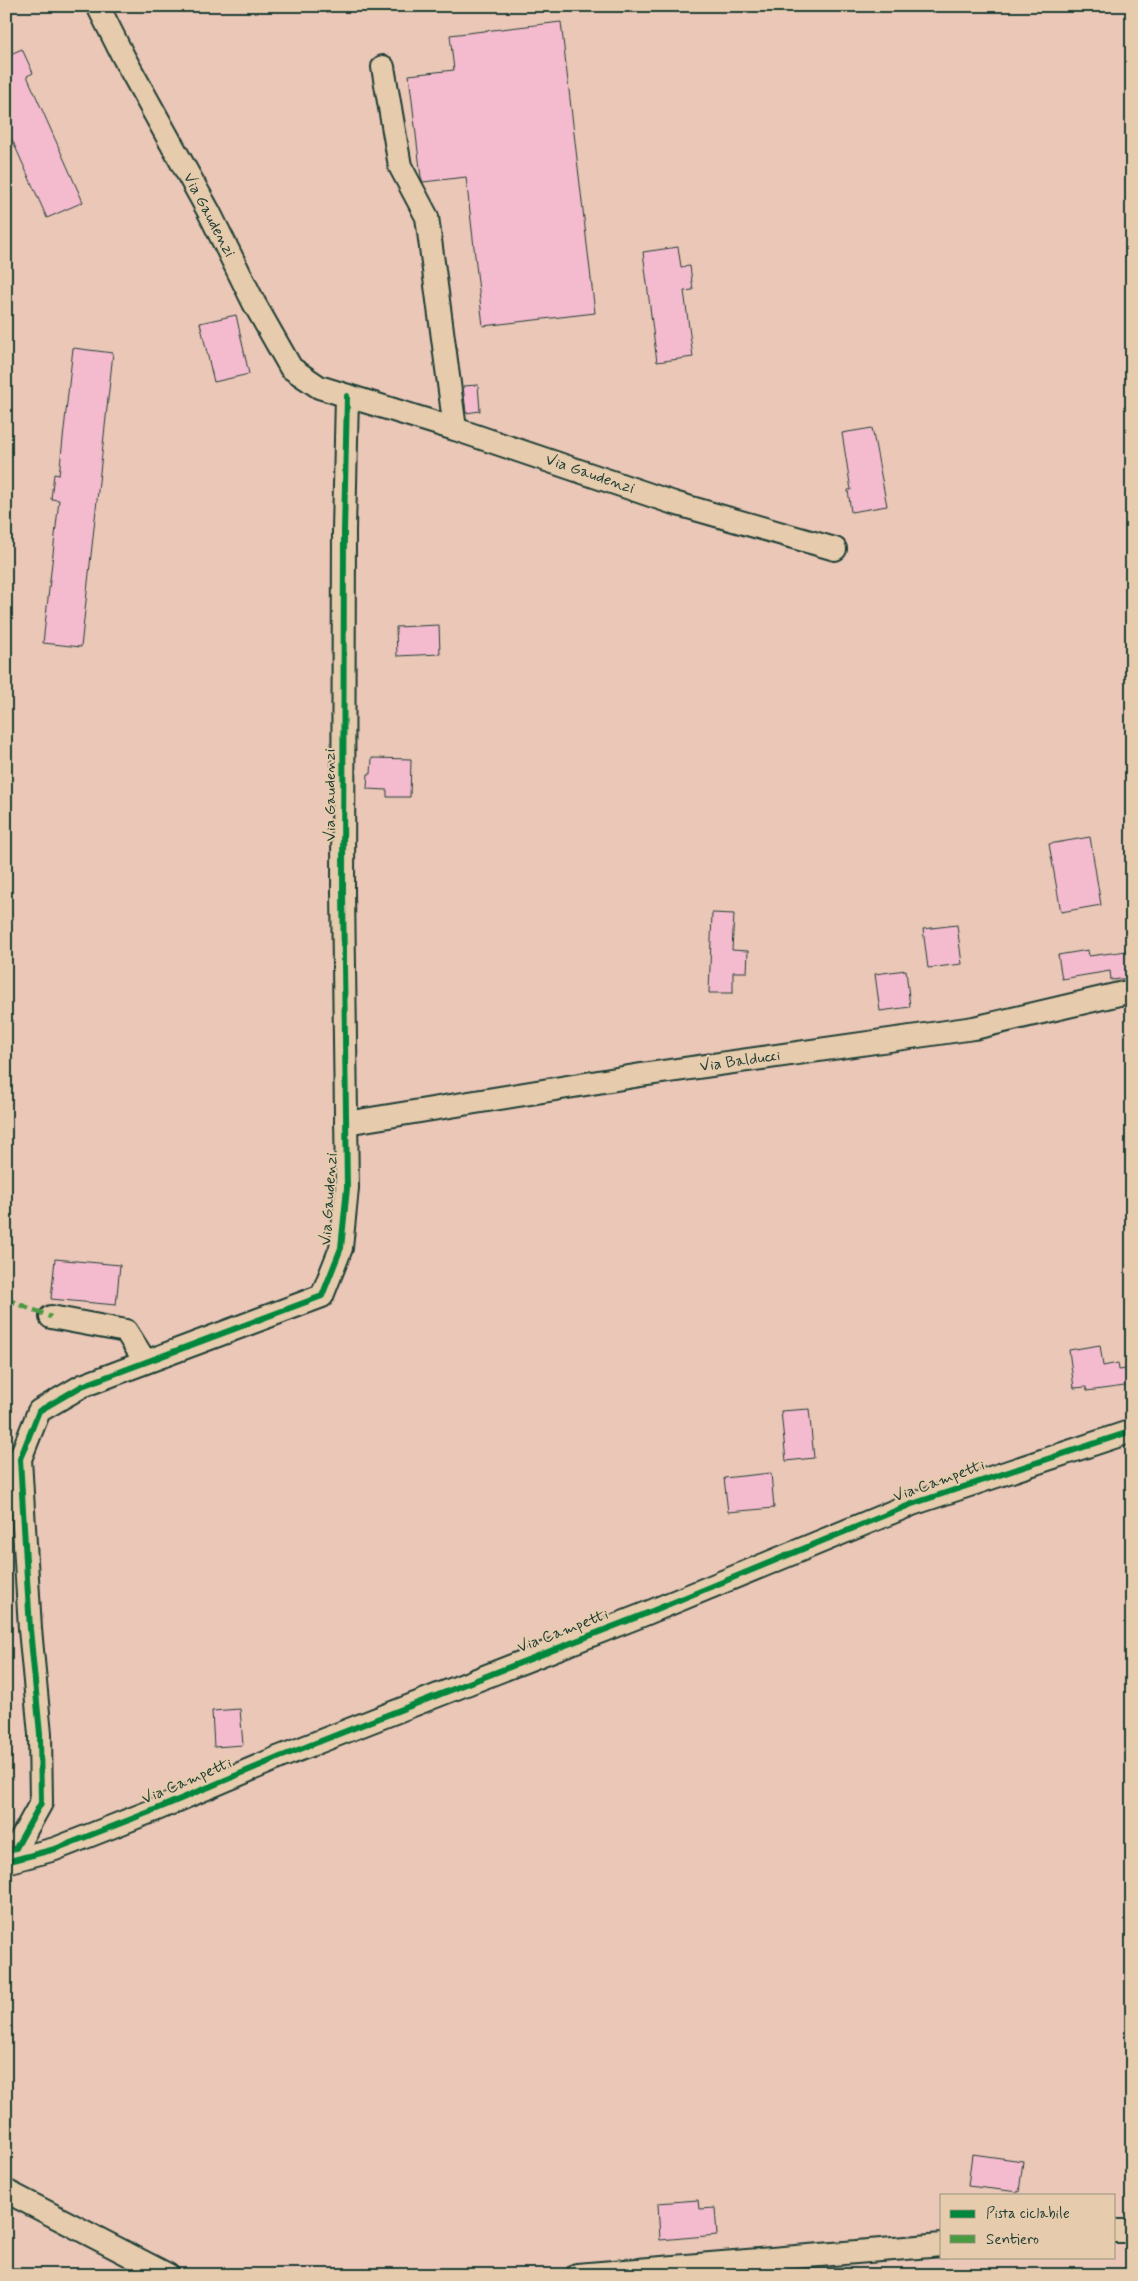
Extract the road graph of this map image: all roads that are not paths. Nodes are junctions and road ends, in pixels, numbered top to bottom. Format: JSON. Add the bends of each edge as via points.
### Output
{"nodes":[{"id":1,"x":98,"y":6,"type":"edge"},
{"id":2,"x":383,"y":67,"type":"dead end"},
{"id":3,"x":347,"y":396,"type":"junction"},
{"id":4,"x":455,"y":429,"type":"junction"},
{"id":5,"x":835,"y":549,"type":"dead end"},
{"id":6,"x":1132,"y":991,"type":"edge"},
{"id":7,"x":346,"y":1123,"type":"junction"},
{"id":8,"x":51,"y":1317,"type":"dead end"},
{"id":9,"x":146,"y":1361,"type":"junction"},
{"id":10,"x":1132,"y":1430,"type":"edge"},
{"id":11,"x":6,"y":1853,"type":"edge"},
{"id":12,"x":6,"y":1862,"type":"edge"},
{"id":13,"x":6,"y":2191,"type":"edge"},
{"id":14,"x":1132,"y":2230,"type":"edge"},
{"id":15,"x":1116,"y":2231,"type":"edge"},
{"id":16,"x":940,"y":2245,"type":"edge"},
{"id":17,"x":168,"y":2275,"type":"edge"},
{"id":18,"x":577,"y":2275,"type":"edge"}],
"edges":[{"from":1,"to":3,"type":"street","name":"Via Gaudenzi","via":[[291,368],[319,386]]},
{"from":2,"to":4,"type":"street","via":[[400,166],[427,217]]},
{"from":3,"to":4,"type":"street","name":"Via Gaudenzi"},
{"from":3,"to":7,"type":"street","name":"Via Gaudenzi","via":[[343,892]]},
{"from":4,"to":5,"type":"street","name":"Via Gaudenzi","via":[[674,503]]},
{"from":6,"to":7,"type":"street","name":"Via Balducci","via":[[974,1028],[641,1075]]},
{"from":7,"to":9,"type":"street","name":"Via Gaudenzi","via":[[346,1188],[341,1248],[322,1296]]},
{"from":8,"to":9,"type":"street","via":[[126,1331]]},
{"from":9,"to":11,"type":"street","name":"Via Gaudenzi","via":[[82,1386],[39,1411],[20,1459],[40,1734],[41,1802],[16,1848]]},
{"from":10,"to":12,"type":"street","name":"Via Campetti","via":[[912,1504],[143,1815],[55,1849]]},
{"from":13,"to":17,"type":"street"},
{"from":14,"to":15,"type":"street"},
{"from":16,"to":18,"type":"street"}]}
